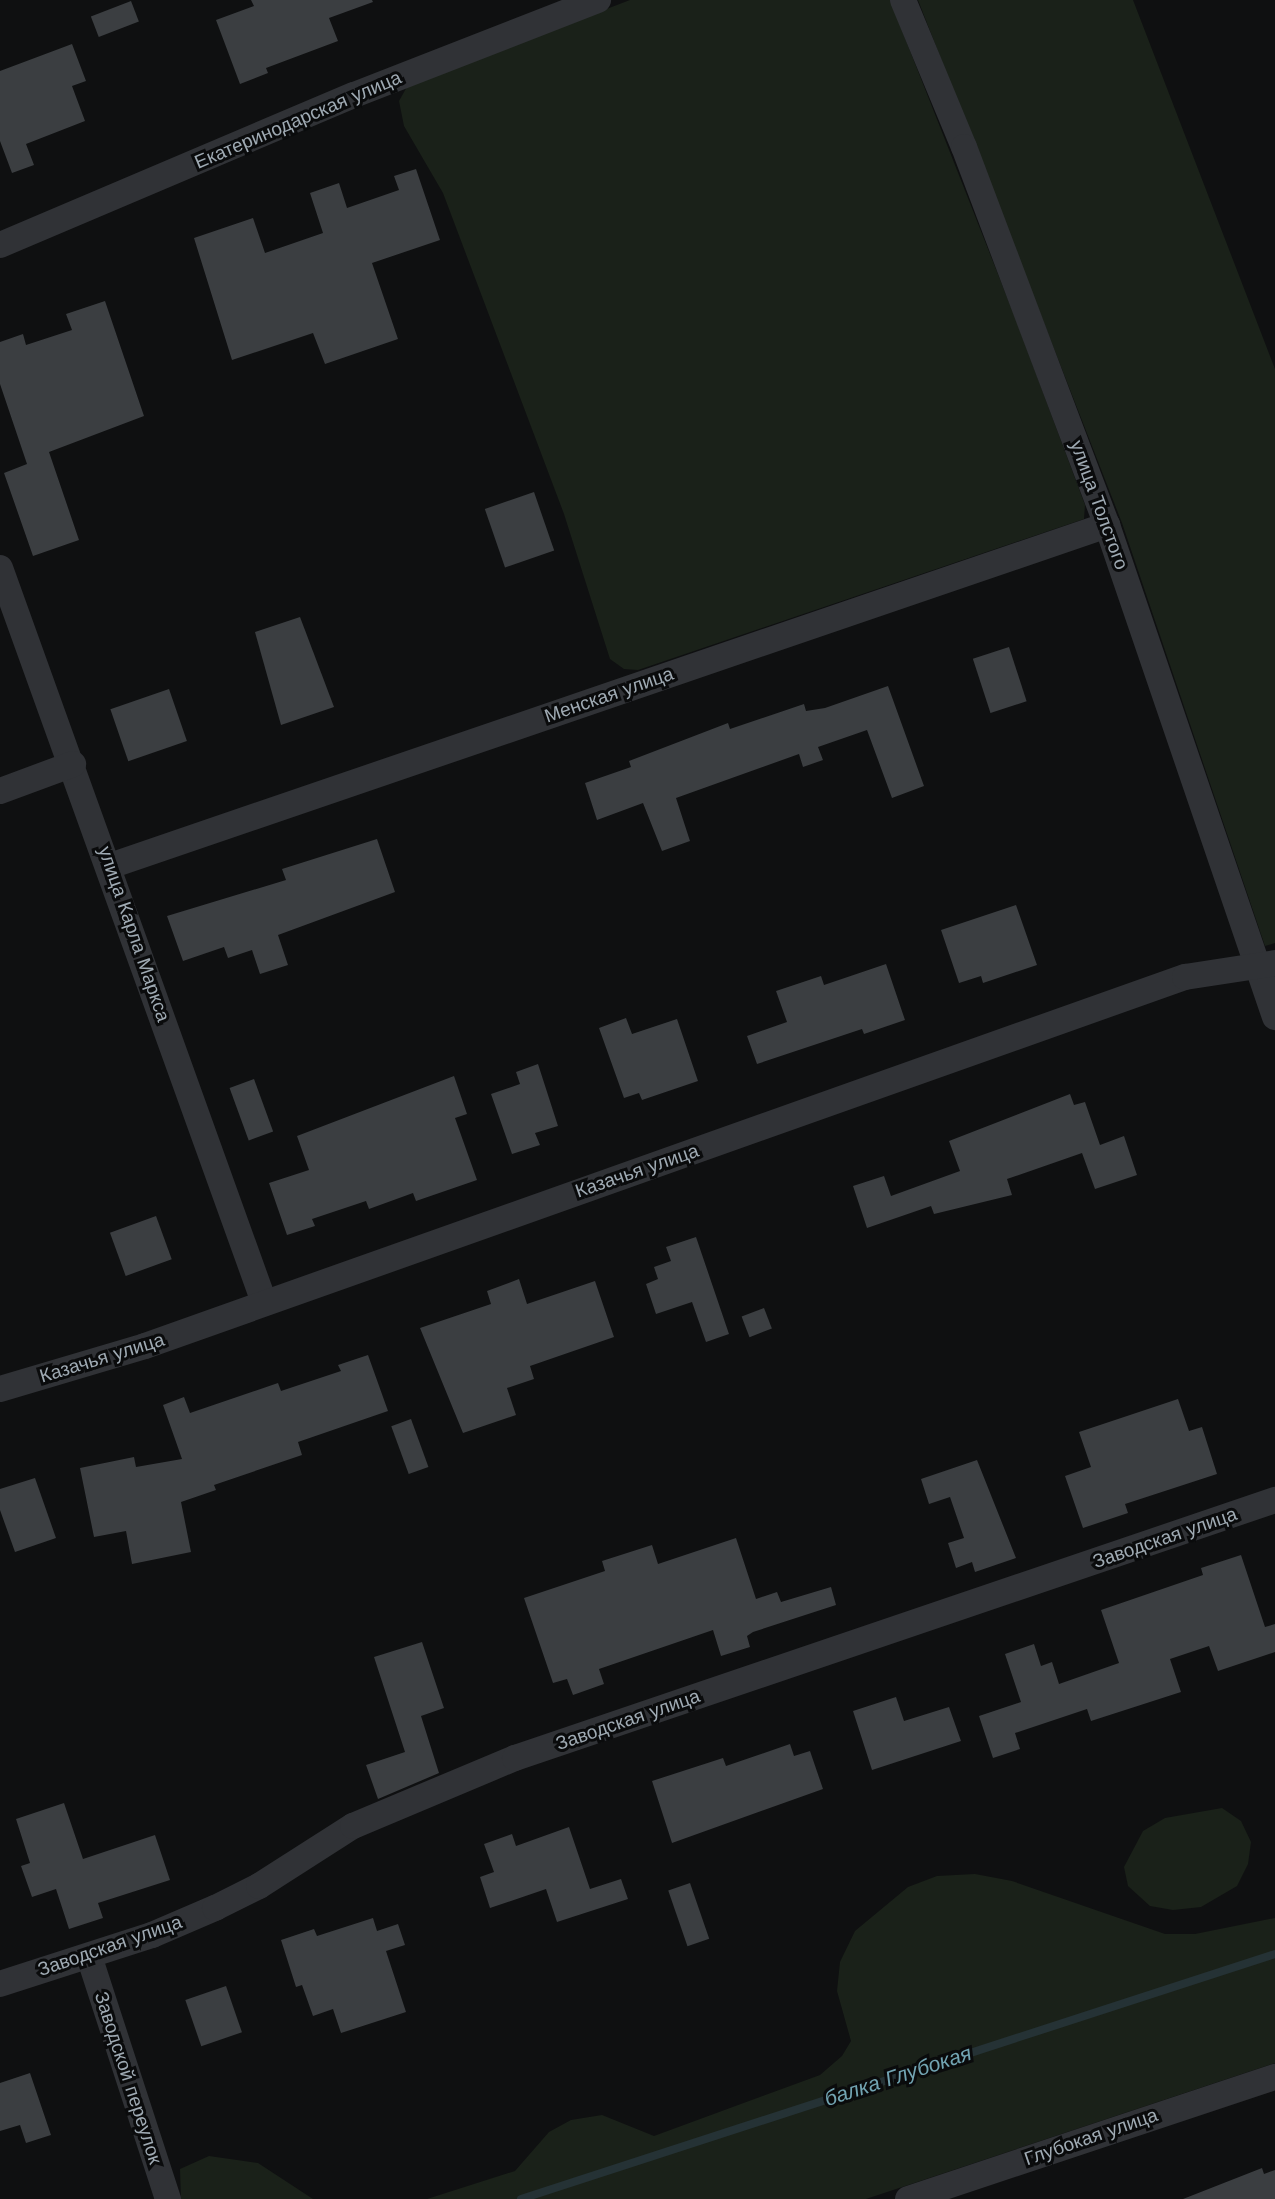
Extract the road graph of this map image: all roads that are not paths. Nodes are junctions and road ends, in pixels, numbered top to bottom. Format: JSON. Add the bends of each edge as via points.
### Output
{"nodes":[{"id":1,"x":598,"y":0,"type":"edge"},
{"id":2,"x":903,"y":0,"type":"edge"},
{"id":3,"x":0,"y":245,"type":"edge"},
{"id":4,"x":1107,"y":525,"type":"junction"},
{"id":5,"x":0,"y":568,"type":"edge"},
{"id":6,"x":73,"y":764,"type":"junction"},
{"id":7,"x":0,"y":791,"type":"edge"},
{"id":8,"x":110,"y":866,"type":"junction"},
{"id":9,"x":1267,"y":965,"type":"edge"},
{"id":10,"x":1275,"y":1017,"type":"edge"},
{"id":11,"x":264,"y":1302,"type":"junction"},
{"id":12,"x":0,"y":1389,"type":"edge"},
{"id":13,"x":1275,"y":1500,"type":"edge"},
{"id":14,"x":89,"y":1956,"type":"junction"},
{"id":15,"x":0,"y":1984,"type":"edge"},
{"id":16,"x":1275,"y":2077,"type":"edge"},
{"id":17,"x":168,"y":2199,"type":"edge"},
{"id":18,"x":908,"y":2199,"type":"edge"}],
"edges":[{"from":1,"to":3,"type":"street","name":"Екатеринодарская улица","via":[[354,95]]},
{"from":2,"to":4,"type":"street","name":"улица Толстого","via":[[964,147]]},
{"from":4,"to":8,"type":"street","name":"Менская улица"},
{"from":4,"to":9,"type":"street","name":"улица Толстого"},
{"from":5,"to":6,"type":"street","name":"улица Карла Маркса"},
{"from":6,"to":7,"type":"street"},
{"from":6,"to":8,"type":"street","name":"улица Карла Маркса"},
{"from":8,"to":11,"type":"street","name":"улица Карла Маркса"},
{"from":9,"to":10,"type":"street","name":"улица Толстого"},
{"from":9,"to":11,"type":"street","name":"Казачья улица","via":[[1185,977]]},
{"from":11,"to":12,"type":"street","name":"Казачья улица","via":[[95,1363]]},
{"from":13,"to":14,"type":"street","name":"Заводская улица","via":[[515,1758],[354,1826],[215,1908]]},
{"from":14,"to":15,"type":"street","name":"Заводская улица"},
{"from":14,"to":17,"type":"street","name":"Заводской переулок"},
{"from":16,"to":18,"type":"street","name":"Глубокая улица"}]}
